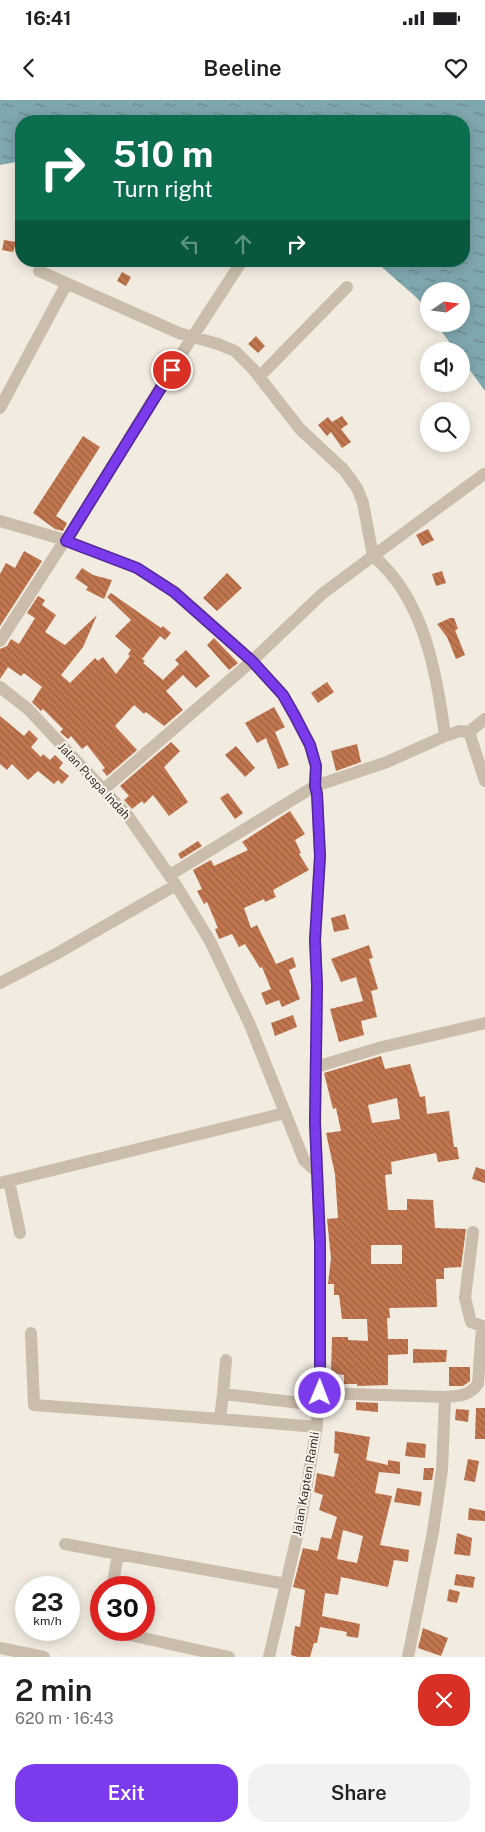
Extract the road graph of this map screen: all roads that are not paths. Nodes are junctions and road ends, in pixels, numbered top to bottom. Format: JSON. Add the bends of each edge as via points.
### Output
{"nodes":[{"id":1,"x":238,"y":267,"type":"edge"},
{"id":2,"x":39,"y":271,"type":"dead end"},
{"id":3,"x":66,"y":285,"type":"junction"},
{"id":4,"x":347,"y":287,"type":"dead end"},
{"id":5,"x":193,"y":338,"type":"junction"},
{"id":6,"x":258,"y":377,"type":"junction"},
{"id":7,"x":0,"y":408,"type":"edge"},
{"id":8,"x":484,"y":474,"type":"edge"},
{"id":9,"x":0,"y":521,"type":"edge"},
{"id":10,"x":66,"y":540,"type":"junction"},
{"id":11,"x":373,"y":556,"type":"junction"},
{"id":12,"x":0,"y":641,"type":"edge"},
{"id":13,"x":252,"y":661,"type":"junction"},
{"id":14,"x":0,"y":687,"type":"edge"},
{"id":15,"x":485,"y":719,"type":"edge"},
{"id":16,"x":469,"y":732,"type":"junction"},
{"id":17,"x":445,"y":736,"type":"junction"},
{"id":18,"x":485,"y":781,"type":"edge"},
{"id":19,"x":315,"y":786,"type":"junction"},
{"id":20,"x":103,"y":790,"type":"junction"},
{"id":21,"x":173,"y":880,"type":"junction"},
{"id":22,"x":0,"y":983,"type":"edge"},
{"id":23,"x":485,"y":1023,"type":"edge"},
{"id":24,"x":316,"y":1067,"type":"junction"},
{"id":25,"x":284,"y":1114,"type":"junction"},
{"id":26,"x":317,"y":1172,"type":"junction"},
{"id":27,"x":4,"y":1182,"type":"edge"},
{"id":28,"x":473,"y":1232,"type":"dead end"},
{"id":29,"x":20,"y":1233,"type":"dead end"},
{"id":30,"x":31,"y":1333,"type":"dead end"},
{"id":31,"x":226,"y":1360,"type":"dead end"},
{"id":32,"x":223,"y":1394,"type":"junction"},
{"id":33,"x":445,"y":1397,"type":"junction"},
{"id":34,"x":319,"y":1399,"type":"junction"},
{"id":35,"x":220,"y":1419,"type":"junction"},
{"id":36,"x":316,"y":1427,"type":"junction"},
{"id":37,"x":65,"y":1544,"type":"dead end"},
{"id":38,"x":118,"y":1554,"type":"junction"},
{"id":39,"x":114,"y":1576,"type":"edge"},
{"id":40,"x":286,"y":1584,"type":"junction"},
{"id":41,"x":155,"y":1641,"type":"edge"},
{"id":42,"x":0,"y":1648,"type":"edge"},
{"id":43,"x":44,"y":1657,"type":"edge"},
{"id":44,"x":229,"y":1657,"type":"edge"},
{"id":45,"x":269,"y":1657,"type":"edge"},
{"id":46,"x":408,"y":1657,"type":"edge"}],
"edges":[{"from":1,"to":5,"type":"street"},
{"from":2,"to":3,"type":"street"},
{"from":3,"to":5,"type":"street"},
{"from":3,"to":7,"type":"street"},
{"from":4,"to":6,"type":"street"},
{"from":5,"to":6,"type":"street","via":[[235,351]]},
{"from":5,"to":10,"type":"street"},
{"from":6,"to":11,"type":"street","via":[[300,429],[344,470],[357,488]]},
{"from":8,"to":11,"type":"street"},
{"from":9,"to":10,"type":"street","name":"Jalan Kapten Ramli"},
{"from":10,"to":12,"type":"street"},
{"from":10,"to":13,"type":"street","name":"Jalan Kapten Ramli","via":[[137,568],[167,587]]},
{"from":11,"to":13,"type":"street","via":[[322,594]]},
{"from":11,"to":17,"type":"street","via":[[400,587],[421,628],[441,699]]},
{"from":13,"to":19,"type":"street","name":"Jalan Kapten Ramli","via":[[283,695],[310,745],[316,766]]},
{"from":13,"to":20,"type":"street"},
{"from":14,"to":20,"type":"street","name":"Jalan Puspa Indah","via":[[28,709]]},
{"from":15,"to":16,"type":"street"},
{"from":16,"to":17,"type":"street"},
{"from":16,"to":18,"type":"street"},
{"from":17,"to":19,"type":"street","via":[[387,762]]},
{"from":19,"to":21,"type":"street"},
{"from":19,"to":24,"type":"street","name":"Jalan Kapten Ramli","via":[[320,856],[315,940]]},
{"from":20,"to":21,"type":"street","name":"Jalan Puspa Indah","via":[[128,816]]},
{"from":21,"to":22,"type":"street","via":[[56,954]]},
{"from":21,"to":25,"type":"street","name":"Jalan Puspa Indah","via":[[210,941],[250,1025]]},
{"from":23,"to":24,"type":"street","via":[[382,1046]]},
{"from":24,"to":26,"type":"street","name":"Jalan Kapten Ramli"},
{"from":25,"to":26,"type":"street","name":"Jalan Puspa Indah","via":[[304,1160]]},
{"from":25,"to":27,"type":"street"},
{"from":26,"to":34,"type":"street","name":"Jalan Kapten Ramli"},
{"from":27,"to":29,"type":"street"},
{"from":28,"to":33,"type":"street","via":[[465,1298],[471,1322],[482,1326],[478,1384],[464,1395]]},
{"from":30,"to":35,"type":"street","via":[[34,1405]]},
{"from":31,"to":32,"type":"street"},
{"from":32,"to":34,"type":"street"},
{"from":32,"to":35,"type":"street"},
{"from":33,"to":34,"type":"street"},
{"from":33,"to":46,"type":"street","via":[[442,1470]]},
{"from":34,"to":36,"type":"street","name":"Jalan Kapten Ramli"},
{"from":35,"to":36,"type":"street"},
{"from":36,"to":40,"type":"street","name":"Jalan Kapten Ramli","via":[[301,1519]]},
{"from":37,"to":38,"type":"street"},
{"from":38,"to":39,"type":"street"},
{"from":38,"to":40,"type":"street"},
{"from":40,"to":45,"type":"street","name":"Jalan Kapten Ramli"},
{"from":41,"to":44,"type":"street"},
{"from":42,"to":43,"type":"street"}]}
